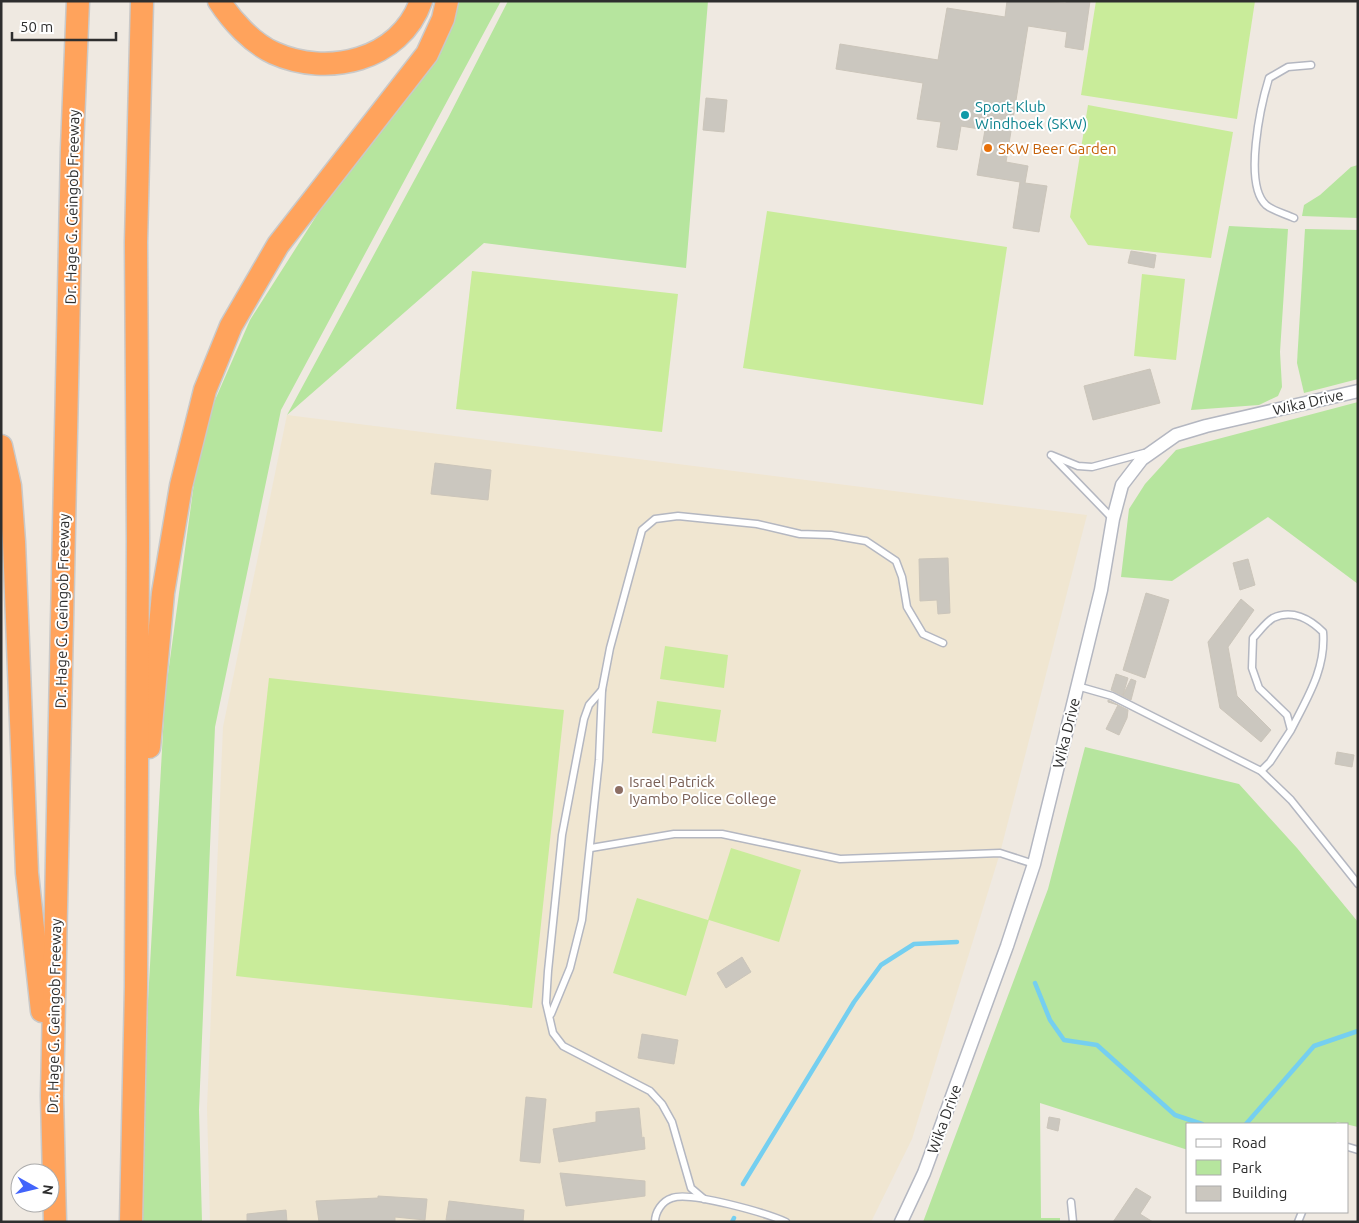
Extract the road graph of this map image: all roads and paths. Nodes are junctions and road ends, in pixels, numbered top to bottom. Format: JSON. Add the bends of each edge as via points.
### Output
{"nodes":[{"id":1,"x":78,"y":1,"type":"edge"},
{"id":2,"x":142,"y":1,"type":"edge"},
{"id":3,"x":219,"y":1,"type":"edge"},
{"id":4,"x":421,"y":1,"type":"edge"},
{"id":5,"x":448,"y":1,"type":"edge"},
{"id":6,"x":1311,"y":64,"type":"dead end"},
{"id":7,"x":1294,"y":218,"type":"dead end"},
{"id":8,"x":1358,"y":391,"type":"edge"},
{"id":9,"x":1,"y":446,"type":"edge"},
{"id":10,"x":1154,"y":451,"type":"junction"},
{"id":11,"x":1113,"y":518,"type":"junction"},
{"id":12,"x":943,"y":644,"type":"dead end"},
{"id":13,"x":1078,"y":686,"type":"junction"},
{"id":14,"x":602,"y":690,"type":"junction"},
{"id":15,"x":1291,"y":730,"type":"junction"},
{"id":16,"x":1261,"y":771,"type":"junction"},
{"id":17,"x":591,"y":848,"type":"junction"},
{"id":18,"x":1034,"y":864,"type":"junction"},
{"id":19,"x":1358,"y":884,"type":"edge"},
{"id":20,"x":136,"y":891,"type":"junction"},
{"id":21,"x":550,"y":1014,"type":"junction"},
{"id":22,"x":52,"y":1096,"type":"junction"},
{"id":23,"x":704,"y":1199,"type":"junction"},
{"id":24,"x":1071,"y":1202,"type":"dead end"},
{"id":25,"x":55,"y":1222,"type":"edge"},
{"id":26,"x":131,"y":1222,"type":"edge"},
{"id":27,"x":655,"y":1222,"type":"edge"},
{"id":28,"x":786,"y":1222,"type":"edge"},
{"id":29,"x":901,"y":1222,"type":"edge"},
{"id":30,"x":1073,"y":1222,"type":"edge"}],
"edges":[{"from":1,"to":22,"type":"highway","name":"Dr. Hage G. Geingob Freeway"},
{"from":2,"to":20,"type":"highway","via":[[136,242]]},
{"from":3,"to":4,"type":"highway","via":[[242,30],[273,52],[302,63],[332,66],[366,57],[389,44],[410,23]]},
{"from":5,"to":20,"type":"highway","via":[[427,54],[278,245],[231,326],[206,390],[181,486],[163,593]]},
{"from":6,"to":7,"type":"lane","via":[[1288,67],[1270,78],[1262,100],[1254,152],[1258,192],[1266,205]]},
{"from":8,"to":10,"type":"street","name":"Wika Drive","via":[[1206,426],[1176,436]]},
{"from":9,"to":22,"type":"highway","via":[[10,486],[14,542],[26,874]]},
{"from":10,"to":11,"type":"street","name":"Wika Drive","via":[[1132,469],[1122,485]]},
{"from":10,"to":11,"type":"lane","via":[[1092,467],[1078,466],[1051,455]]},
{"from":11,"to":13,"type":"street","name":"Wika Drive","via":[[1101,590]]},
{"from":12,"to":14,"type":"lane","via":[[923,634],[907,607],[896,561],[866,541],[778,531],[758,524],[666,516],[655,519],[642,530],[636,544]]},
{"from":13,"to":16,"type":"lane","via":[[1112,696]]},
{"from":13,"to":18,"type":"street","name":"Wika Drive"},
{"from":14,"to":17,"type":"lane"},
{"from":14,"to":21,"type":"lane","via":[[589,705],[584,719],[562,835],[548,971],[546,1003]]},
{"from":15,"to":15,"type":"lane","via":[[1286,716],[1259,688],[1252,668],[1253,638],[1273,618],[1297,614],[1313,622],[1323,632],[1325,648],[1320,670]]},
{"from":15,"to":16,"type":"lane"},
{"from":16,"to":19,"type":"lane","via":[[1291,800]]},
{"from":17,"to":18,"type":"lane","via":[[674,834],[722,834],[840,859],[1000,853]]},
{"from":17,"to":21,"type":"lane","via":[[582,920],[570,968]]},
{"from":18,"to":29,"type":"street","name":"Wika Drive","via":[[924,1173]]},
{"from":20,"to":26,"type":"highway"},
{"from":21,"to":23,"type":"lane","via":[[553,1033],[562,1046],[650,1091],[662,1104],[672,1122],[691,1188]]},
{"from":22,"to":25,"type":"highway","name":"Dr. Hage G. Geingob Freeway"},
{"from":23,"to":27,"type":"lane","via":[[674,1197],[664,1202]]},
{"from":23,"to":28,"type":"lane","via":[[771,1215]]},
{"from":24,"to":30,"type":"lane"}]}
